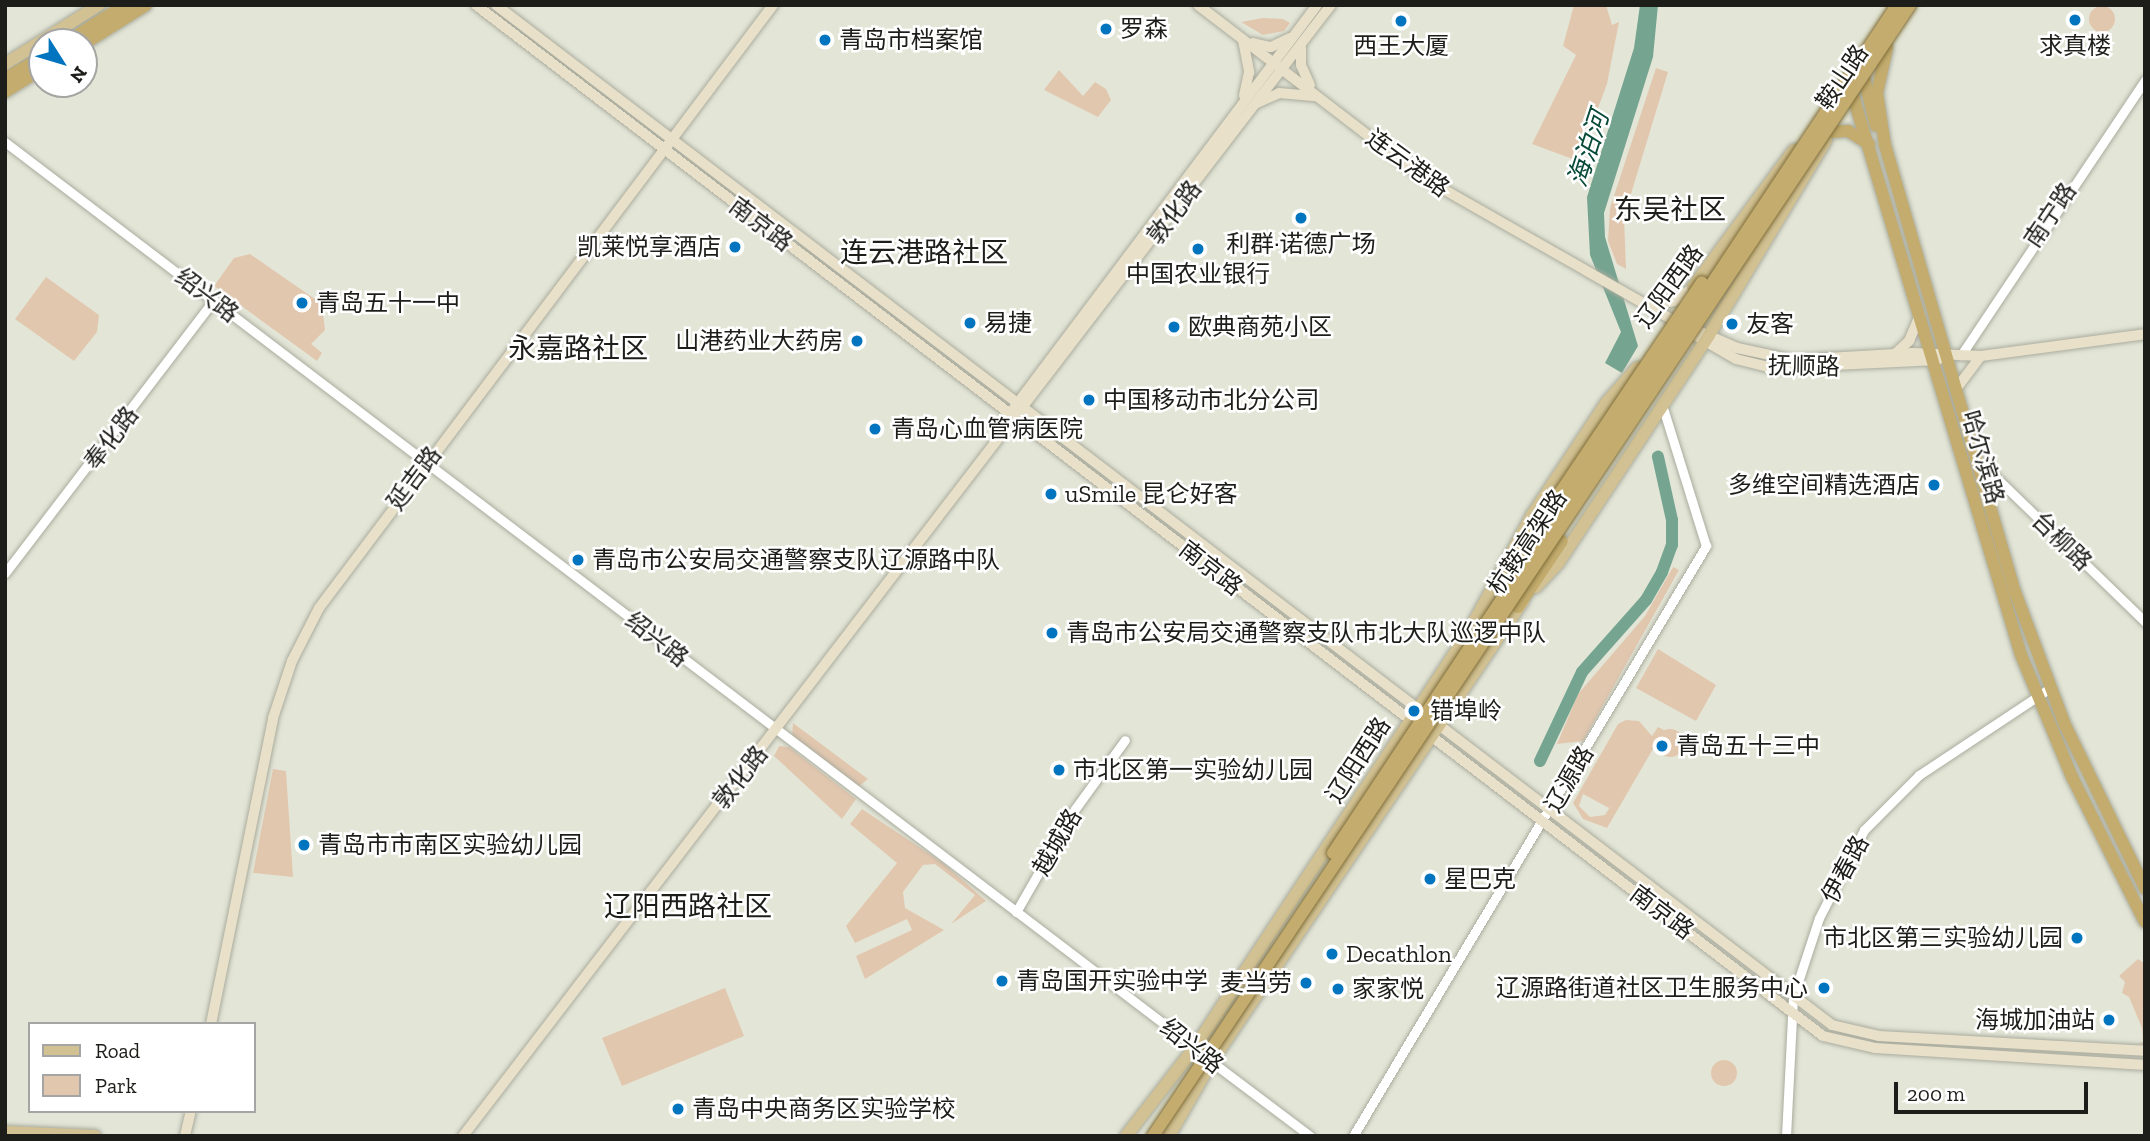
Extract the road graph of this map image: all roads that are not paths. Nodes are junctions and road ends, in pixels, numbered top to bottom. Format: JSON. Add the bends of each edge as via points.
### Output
{"nodes":[{"id":1,"x":99,"y":5,"type":"edge"},
{"id":2,"x":125,"y":5,"type":"edge"},
{"id":3,"x":146,"y":5,"type":"edge"},
{"id":4,"x":154,"y":5,"type":"edge"},
{"id":5,"x":476,"y":5,"type":"edge"},
{"id":6,"x":496,"y":5,"type":"edge"},
{"id":7,"x":774,"y":5,"type":"edge"},
{"id":8,"x":1198,"y":5,"type":"edge"},
{"id":9,"x":1317,"y":5,"type":"edge"},
{"id":10,"x":1331,"y":5,"type":"edge"},
{"id":11,"x":1892,"y":5,"type":"edge"},
{"id":12,"x":1898,"y":5,"type":"edge"},
{"id":13,"x":1913,"y":5,"type":"edge"},
{"id":14,"x":88,"y":28,"type":"edge"},
{"id":15,"x":98,"y":35,"type":"edge"},
{"id":16,"x":1244,"y":40,"type":"junction"},
{"id":17,"x":1300,"y":40,"type":"junction"},
{"id":18,"x":98,"y":41,"type":"edge"},
{"id":19,"x":1887,"y":48,"type":"junction"},
{"id":20,"x":5,"y":64,"type":"edge"},
{"id":21,"x":28,"y":65,"type":"edge"},
{"id":22,"x":1279,"y":66,"type":"junction"},
{"id":23,"x":1846,"y":73,"type":"junction"},
{"id":24,"x":28,"y":78,"type":"edge"},
{"id":25,"x":5,"y":79,"type":"edge"},
{"id":26,"x":2145,"y":80,"type":"edge"},
{"id":27,"x":1864,"y":82,"type":"junction"},
{"id":28,"x":28,"y":84,"type":"edge"},
{"id":29,"x":5,"y":92,"type":"edge"},
{"id":30,"x":5,"y":98,"type":"edge"},
{"id":31,"x":1321,"y":98,"type":"junction"},
{"id":32,"x":1854,"y":98,"type":"junction"},
{"id":33,"x":1247,"y":102,"type":"junction"},
{"id":34,"x":1832,"y":132,"type":"junction"},
{"id":35,"x":5,"y":142,"type":"edge"},
{"id":36,"x":668,"y":145,"type":"junction"},
{"id":37,"x":1885,"y":145,"type":"junction"},
{"id":38,"x":1870,"y":146,"type":"junction"},
{"id":39,"x":1786,"y":162,"type":"joint"},
{"id":40,"x":1805,"y":174,"type":"joint"},
{"id":41,"x":1749,"y":237,"type":"junction"},
{"id":42,"x":1692,"y":289,"type":"junction"},
{"id":43,"x":1632,"y":298,"type":"joint"},
{"id":44,"x":214,"y":300,"type":"junction"},
{"id":45,"x":1647,"y":306,"type":"junction"},
{"id":46,"x":1920,"y":315,"type":"junction"},
{"id":47,"x":1671,"y":319,"type":"junction"},
{"id":48,"x":2145,"y":334,"type":"edge"},
{"id":49,"x":1706,"y":340,"type":"junction"},
{"id":50,"x":1894,"y":355,"type":"junction"},
{"id":51,"x":1955,"y":355,"type":"junction"},
{"id":52,"x":1981,"y":356,"type":"junction"},
{"id":53,"x":1932,"y":357,"type":"junction"},
{"id":54,"x":1958,"y":384,"type":"junction"},
{"id":55,"x":1017,"y":410,"type":"junction"},
{"id":56,"x":1660,"y":410,"type":"junction"},
{"id":57,"x":1978,"y":459,"type":"junction"},
{"id":58,"x":426,"y":461,"type":"junction"},
{"id":59,"x":5,"y":573,"type":"edge"},
{"id":60,"x":1495,"y":585,"type":"junction"},
{"id":61,"x":1518,"y":607,"type":"junction"},
{"id":62,"x":2145,"y":622,"type":"edge"},
{"id":63,"x":2050,"y":688,"type":"junction"},
{"id":64,"x":2038,"y":696,"type":"junction"},
{"id":65,"x":1414,"y":714,"type":"junction"},
{"id":66,"x":1434,"y":729,"type":"junction"},
{"id":67,"x":776,"y":731,"type":"junction"},
{"id":68,"x":1125,"y":740,"type":"dead end"},
{"id":69,"x":1550,"y":812,"type":"junction"},
{"id":70,"x":1543,"y":823,"type":"junction"},
{"id":71,"x":2145,"y":888,"type":"edge"},
{"id":72,"x":1016,"y":912,"type":"junction"},
{"id":73,"x":2145,"y":922,"type":"edge"},
{"id":74,"x":1793,"y":997,"type":"junction"},
{"id":75,"x":1790,"y":1013,"type":"junction"},
{"id":76,"x":211,"y":1022,"type":"edge"},
{"id":77,"x":1195,"y":1047,"type":"junction"},
{"id":78,"x":2145,"y":1051,"type":"edge"},
{"id":79,"x":1212,"y":1061,"type":"junction"},
{"id":80,"x":2145,"y":1065,"type":"edge"},
{"id":81,"x":191,"y":1113,"type":"edge"},
{"id":82,"x":5,"y":1132,"type":"edge"},
{"id":83,"x":95,"y":1136,"type":"edge"},
{"id":84,"x":185,"y":1136,"type":"edge"},
{"id":85,"x":463,"y":1136,"type":"edge"},
{"id":86,"x":1126,"y":1136,"type":"edge"},
{"id":87,"x":1143,"y":1136,"type":"edge"},
{"id":88,"x":1153,"y":1136,"type":"edge"},
{"id":89,"x":1169,"y":1136,"type":"edge"},
{"id":90,"x":1310,"y":1136,"type":"edge"},
{"id":91,"x":1353,"y":1136,"type":"edge"},
{"id":92,"x":1786,"y":1136,"type":"edge"}],
"edges":[{"from":1,"to":20,"type":"main road"},
{"from":2,"to":14,"type":"highway"},
{"from":3,"to":15,"type":"highway"},
{"from":4,"to":18,"type":"main road"},
{"from":5,"to":36,"type":"main road","name":"南京路"},
{"from":6,"to":36,"type":"main road","name":"南京路"},
{"from":7,"to":36,"type":"main road","name":"延吉路"},
{"from":8,"to":16,"type":"main road","name":"连云港路"},
{"from":9,"to":17,"type":"main road","name":"敦化路"},
{"from":10,"to":17,"type":"main road","name":"敦化路"},
{"from":11,"to":23,"type":"main road","name":"鞍山路"},
{"from":12,"to":41,"type":"highway","name":"杭鞍高架路","bridge":true},
{"from":13,"to":19,"type":"main road","name":"鞍山路"},
{"from":13,"to":41,"type":"highway","name":"杭鞍高架路","bridge":true},
{"from":16,"to":17,"type":"main road","via":[[1271,47]]},
{"from":16,"to":22,"type":"main road","name":"连云港路"},
{"from":16,"to":33,"type":"main road"},
{"from":17,"to":22,"type":"main road","name":"敦化路"},
{"from":17,"to":31,"type":"main road","via":[[1305,80]]},
{"from":19,"to":27,"type":"main road","name":"鞍山路"},
{"from":19,"to":37,"type":"highway","name":"哈尔滨路","via":[[1877,93]]},
{"from":21,"to":25,"type":"highway"},
{"from":22,"to":31,"type":"main road","name":"连云港路"},
{"from":22,"to":33,"type":"main road","name":"敦化路"},
{"from":23,"to":27,"type":"highway"},
{"from":23,"to":32,"type":"highway","name":"哈尔滨路"},
{"from":23,"to":39,"type":"main road","name":"鞍山路"},
{"from":24,"to":29,"type":"highway"},
{"from":26,"to":51,"type":"street","name":"南宁路"},
{"from":27,"to":32,"type":"main road","name":"鞍山路"},
{"from":27,"to":37,"type":"highway","name":"哈尔滨路","via":[[1869,113]]},
{"from":28,"to":30,"type":"main road"},
{"from":31,"to":33,"type":"main road","via":[[1279,93]]},
{"from":31,"to":43,"type":"main road","name":"连云港路","via":[[1422,177]]},
{"from":32,"to":34,"type":"main road","name":"鞍山路"},
{"from":32,"to":38,"type":"highway","name":"哈尔滨路"},
{"from":33,"to":55,"type":"main road","name":"敦化路"},
{"from":34,"to":38,"type":"highway","via":[[1854,133]]},
{"from":34,"to":40,"type":"main road","name":"鞍山路"},
{"from":35,"to":44,"type":"street","name":"绍兴路"},
{"from":36,"to":55,"type":"main road","name":"南京路"},
{"from":36,"to":58,"type":"main road","name":"延吉路"},
{"from":37,"to":51,"type":"highway","name":"哈尔滨路"},
{"from":38,"to":46,"type":"highway","name":"哈尔滨路"},
{"from":39,"to":42,"type":"main road","name":"辽阳西路"},
{"from":40,"to":49,"type":"main road","name":"辽阳西路"},
{"from":41,"to":60,"type":"highway","bridge":true,"via":[[1689,300]]},
{"from":41,"to":61,"type":"highway","bridge":true,"via":[[1727,294]]},
{"from":41,"to":87,"type":"highway","name":"杭鞍高架路","bridge":true},
{"from":41,"to":88,"type":"highway","name":"杭鞍高架路","bridge":true},
{"from":42,"to":45,"type":"main road","via":[[1674,301]]},
{"from":42,"to":47,"type":"main road","name":"辽阳西路"},
{"from":43,"to":45,"type":"main road","name":"抚顺路"},
{"from":44,"to":58,"type":"street","name":"绍兴路"},
{"from":44,"to":59,"type":"street","name":"奉化路"},
{"from":45,"to":47,"type":"main road","name":"抚顺路"},
{"from":46,"to":50,"type":"main road","via":[[1909,341]]},
{"from":46,"to":53,"type":"highway","name":"哈尔滨路"},
{"from":47,"to":49,"type":"main road","name":"抚顺路"},
{"from":47,"to":60,"type":"main road","name":"辽阳西路","via":[[1629,379],[1606,403],[1532,515]]},
{"from":48,"to":52,"type":"main road","name":"抚顺路"},
{"from":49,"to":50,"type":"main road","name":"抚顺路","via":[[1779,359]]},
{"from":49,"to":53,"type":"main road","name":"抚顺路","via":[[1756,365],[1794,370]]},
{"from":49,"to":56,"type":"main road","name":"辽阳西路"},
{"from":50,"to":53,"type":"main road","name":"抚顺路"},
{"from":51,"to":52,"type":"main road","name":"抚顺路"},
{"from":51,"to":53,"type":"main road","name":"抚顺路"},
{"from":51,"to":54,"type":"highway","name":"哈尔滨路"},
{"from":52,"to":54,"type":"main road"},
{"from":53,"to":64,"type":"highway","name":"哈尔滨路","via":[[2006,610]]},
{"from":54,"to":57,"type":"highway","name":"哈尔滨路"},
{"from":55,"to":65,"type":"main road","name":"南京路"},
{"from":55,"to":67,"type":"main road","name":"敦化路"},
{"from":56,"to":61,"type":"main road","name":"辽阳西路","via":[[1559,562]]},
{"from":56,"to":69,"type":"street","name":"辽源路","via":[[1706,546]]},
{"from":57,"to":62,"type":"street","name":"台柳路"},
{"from":57,"to":63,"type":"highway","name":"哈尔滨路"},
{"from":58,"to":67,"type":"street","name":"绍兴路"},
{"from":58,"to":76,"type":"main road","name":"延吉路","via":[[319,608],[281,689]]},
{"from":60,"to":65,"type":"main road","name":"辽阳西路"},
{"from":61,"to":66,"type":"main road","name":"辽阳西路"},
{"from":63,"to":64,"type":"street","name":"伊春路"},
{"from":63,"to":71,"type":"highway","name":"哈尔滨路"},
{"from":64,"to":73,"type":"highway","name":"哈尔滨路"},
{"from":64,"to":74,"type":"street","name":"伊春路","via":[[1919,775],[1864,830],[1819,918]]},
{"from":65,"to":66,"type":"main road","name":"南京路"},
{"from":65,"to":77,"type":"main road","name":"辽阳西路"},
{"from":66,"to":69,"type":"main road","name":"南京路"},
{"from":66,"to":70,"type":"main road","name":"南京路"},
{"from":66,"to":79,"type":"main road","name":"辽阳西路"},
{"from":67,"to":72,"type":"street","name":"绍兴路"},
{"from":67,"to":85,"type":"main road","name":"敦化路"},
{"from":68,"to":72,"type":"street","name":"越城路","via":[[1075,809]]},
{"from":69,"to":70,"type":"street","name":"辽源路"},
{"from":69,"to":74,"type":"main road","name":"南京路"},
{"from":70,"to":75,"type":"main road","name":"南京路"},
{"from":70,"to":91,"type":"street","name":"辽源路"},
{"from":72,"to":77,"type":"street","name":"绍兴路"},
{"from":74,"to":75,"type":"street","name":"伊春路"},
{"from":74,"to":78,"type":"main road","name":"南京路","via":[[1832,1025],[1855,1033]]},
{"from":75,"to":80,"type":"main road","name":"南京路","via":[[1823,1036],[1851,1045]]},
{"from":75,"to":92,"type":"street","name":"伊春路"},
{"from":77,"to":79,"type":"street","name":"绍兴路"},
{"from":77,"to":86,"type":"main road","name":"辽阳西路"},
{"from":79,"to":89,"type":"main road","name":"辽阳西路"},
{"from":79,"to":90,"type":"street","name":"绍兴路"},
{"from":81,"to":84,"type":"main road"},
{"from":82,"to":83,"type":"main road"}]}
